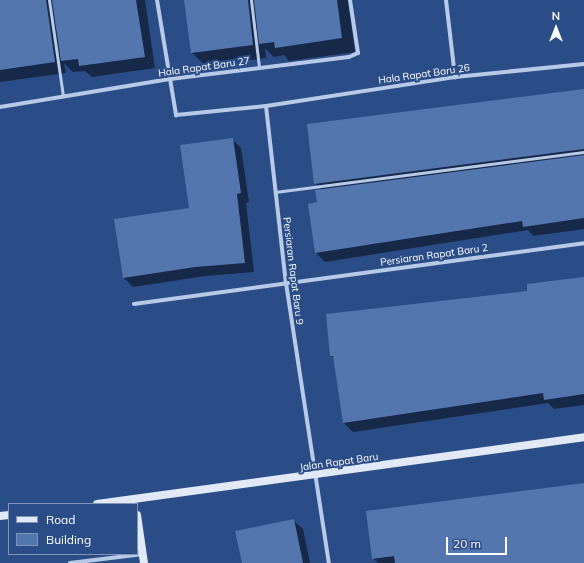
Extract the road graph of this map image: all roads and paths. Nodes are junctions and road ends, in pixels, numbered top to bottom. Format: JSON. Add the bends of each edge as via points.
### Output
{"nodes":[{"id":1,"x":49,"y":0,"type":"edge"},
{"id":2,"x":157,"y":0,"type":"edge"},
{"id":3,"x":251,"y":0,"type":"edge"},
{"id":4,"x":350,"y":0,"type":"edge"},
{"id":5,"x":446,"y":0,"type":"edge"},
{"id":6,"x":584,"y":64,"type":"edge"},
{"id":7,"x":260,"y":68,"type":"junction"},
{"id":8,"x":455,"y":76,"type":"junction"},
{"id":9,"x":170,"y":79,"type":"junction"},
{"id":10,"x":63,"y":96,"type":"junction"},
{"id":11,"x":266,"y":106,"type":"junction"},
{"id":12,"x":0,"y":107,"type":"edge"},
{"id":13,"x":584,"y":152,"type":"edge"},
{"id":14,"x":275,"y":192,"type":"junction"},
{"id":15,"x":584,"y":243,"type":"edge"},
{"id":16,"x":286,"y":282,"type":"junction"},
{"id":17,"x":134,"y":304,"type":"dead end"},
{"id":18,"x":584,"y":437,"type":"edge"},
{"id":19,"x":315,"y":476,"type":"junction"},
{"id":20,"x":135,"y":502,"type":"edge"},
{"id":21,"x":116,"y":503,"type":"edge"},
{"id":22,"x":138,"y":523,"type":"edge"},
{"id":23,"x":138,"y":554,"type":"edge"},
{"id":24,"x":142,"y":554,"type":"junction"},
{"id":25,"x":134,"y":555,"type":"edge"},
{"id":26,"x":70,"y":563,"type":"edge"},
{"id":27,"x":144,"y":563,"type":"edge"},
{"id":28,"x":329,"y":563,"type":"edge"}],
"edges":[{"from":1,"to":10,"type":"lane"},
{"from":2,"to":9,"type":"street"},
{"from":3,"to":7,"type":"lane"},
{"from":4,"to":7,"type":"street","name":"Hala Rapat Baru 27","via":[[358,53],[349,57]]},
{"from":5,"to":8,"type":"street"},
{"from":6,"to":8,"type":"street","name":"Hala Rapat Baru 26"},
{"from":7,"to":9,"type":"street","name":"Hala Rapat Baru 27"},
{"from":8,"to":11,"type":"street","name":"Hala Rapat Baru 26"},
{"from":9,"to":10,"type":"street","name":"Hala Rapat Baru 27"},
{"from":9,"to":11,"type":"street","via":[[176,115]]},
{"from":10,"to":12,"type":"street","name":"Hala Rapat Baru 27"},
{"from":11,"to":14,"type":"street","name":"Persiaran Rapat Baru 9"},
{"from":13,"to":14,"type":"lane"},
{"from":14,"to":16,"type":"street","name":"Persiaran Rapat Baru 9"},
{"from":15,"to":16,"type":"street","name":"Persiaran Rapat Baru 2"},
{"from":16,"to":17,"type":"street","name":"Persiaran Rapat Baru 2"},
{"from":16,"to":19,"type":"street","name":"Persiaran Rapat Baru 9"},
{"from":18,"to":19,"type":"street","name":"Jalan Rapat Baru"},
{"from":19,"to":20,"type":"street","name":"Jalan Rapat Baru"},
{"from":19,"to":28,"type":"street","name":"Persiaran Rapat Baru 9"},
{"from":20,"to":21,"type":"street","name":"Jalan Rapat Baru"},
{"from":22,"to":24,"type":"street"},
{"from":23,"to":24,"type":"street"},
{"from":24,"to":27,"type":"street"},
{"from":25,"to":26,"type":"street"}]}
